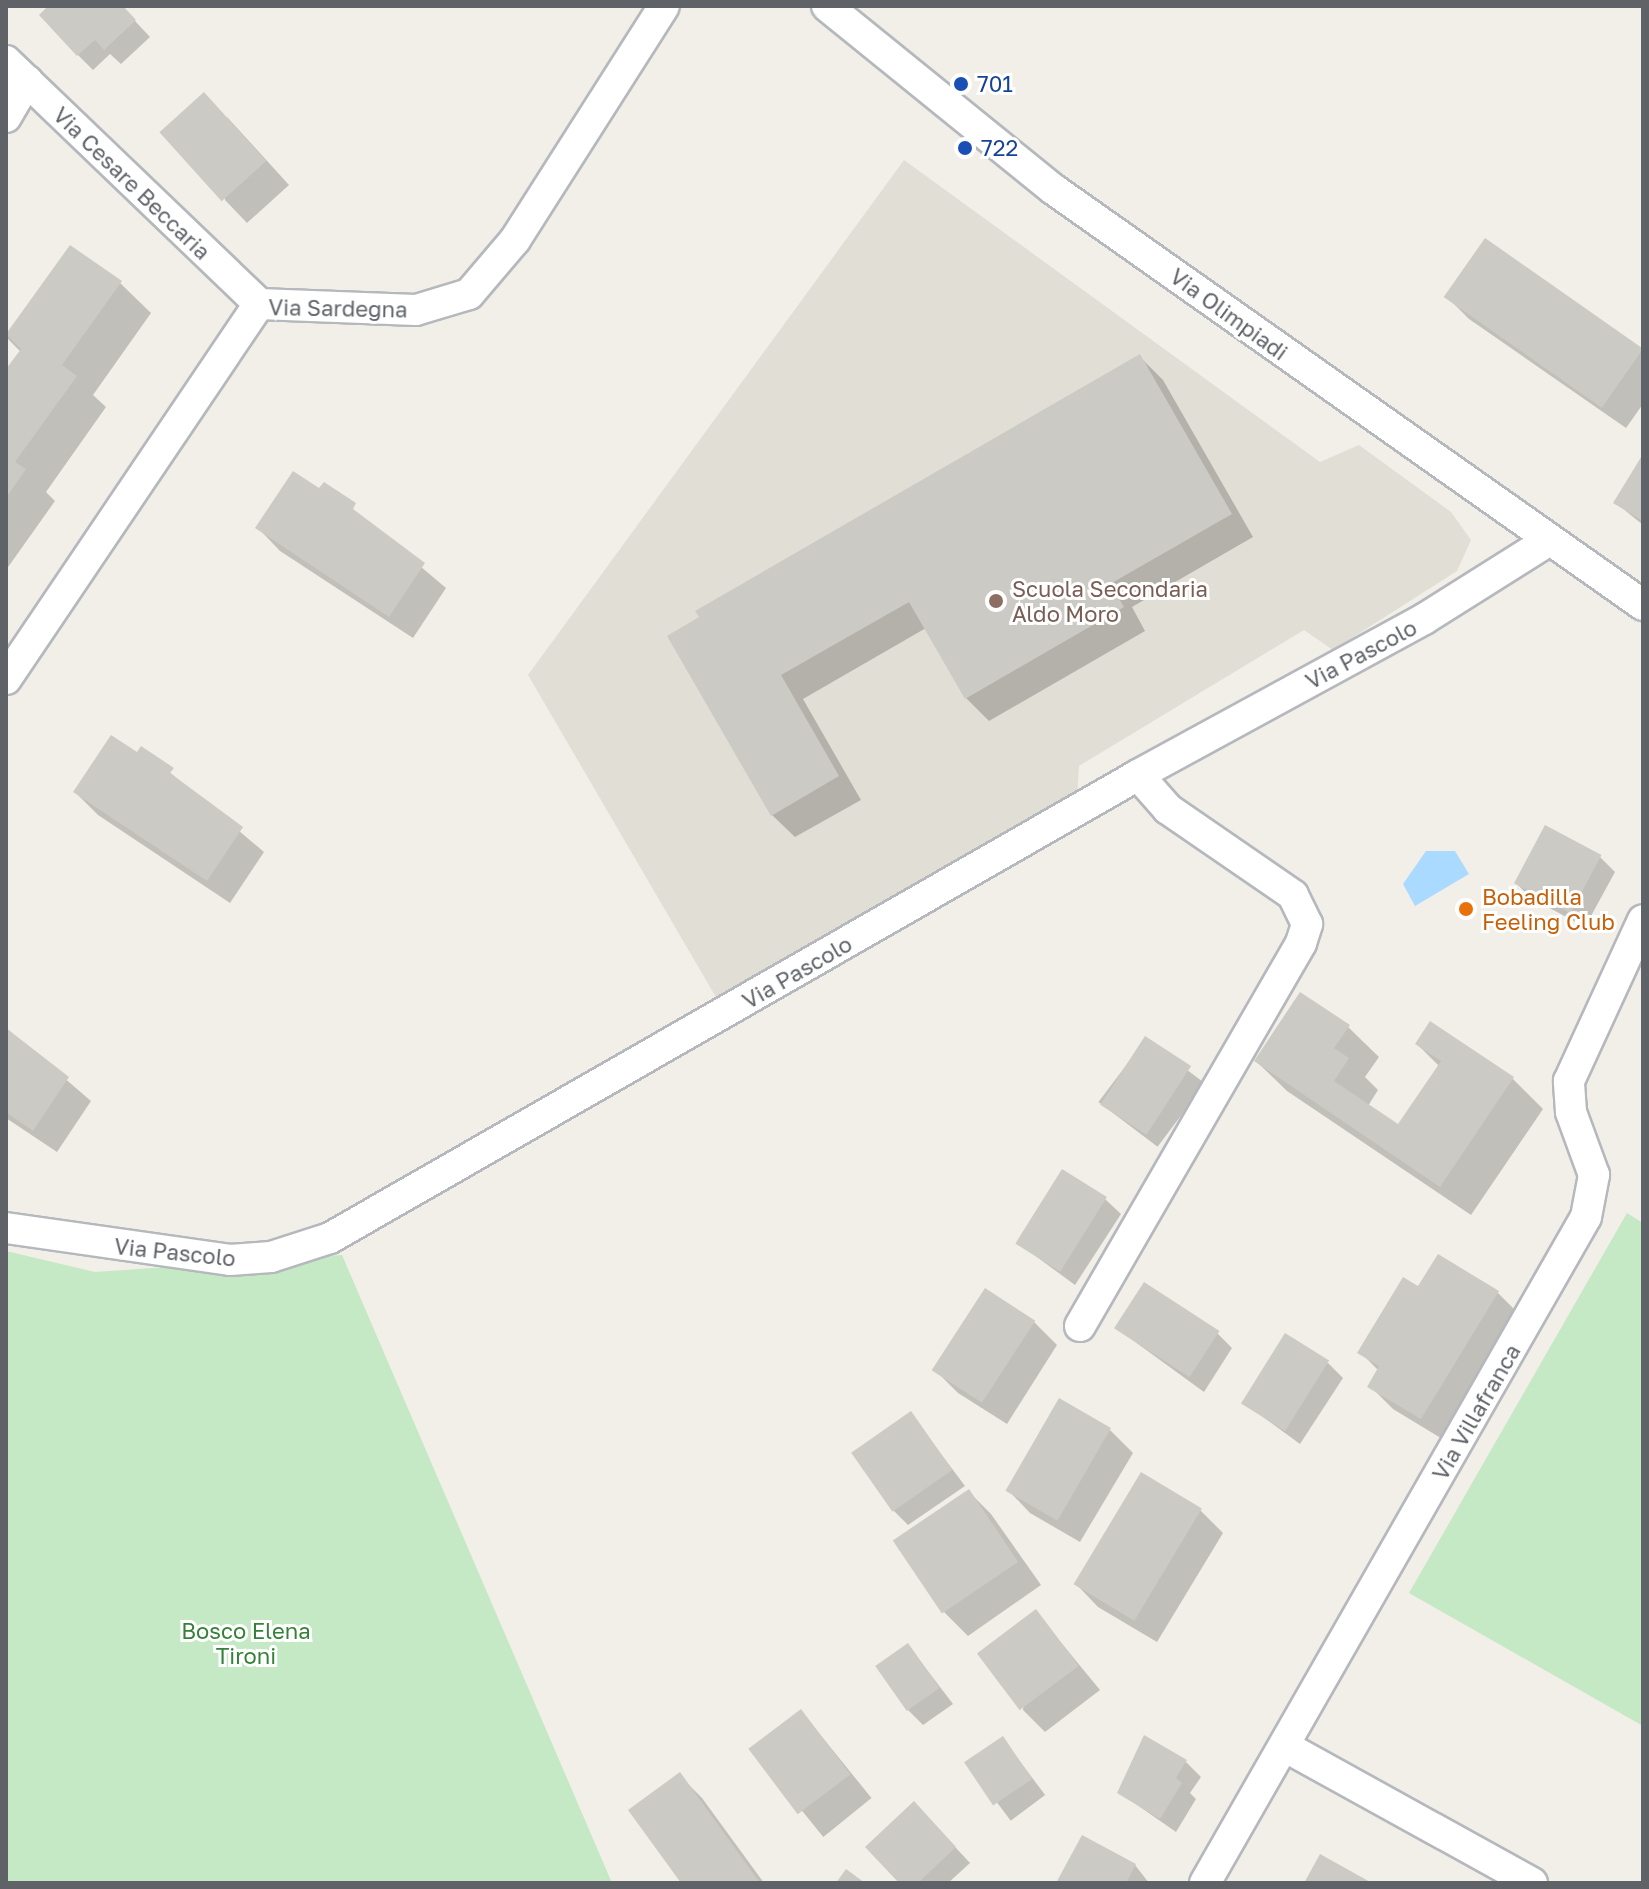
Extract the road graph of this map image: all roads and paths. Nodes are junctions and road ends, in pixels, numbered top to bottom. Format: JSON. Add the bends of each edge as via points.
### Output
{"nodes":[{"id":1,"x":664,"y":6,"type":"edge"},
{"id":2,"x":827,"y":6,"type":"edge"},
{"id":3,"x":16,"y":71,"type":"edge"},
{"id":4,"x":6,"y":117,"type":"edge"},
{"id":5,"x":259,"y":304,"type":"junction"},
{"id":6,"x":1548,"y":541,"type":"junction"},
{"id":7,"x":1643,"y":605,"type":"edge"},
{"id":8,"x":6,"y":679,"type":"edge"},
{"id":9,"x":1138,"y":775,"type":"junction"},
{"id":10,"x":1643,"y":920,"type":"edge"},
{"id":11,"x":6,"y":1228,"type":"edge"},
{"id":12,"x":1080,"y":1326,"type":"dead end"},
{"id":13,"x":1286,"y":1747,"type":"junction"},
{"id":14,"x":1205,"y":1883,"type":"edge"},
{"id":15,"x":1532,"y":1883,"type":"edge"}],
"edges":[{"from":1,"to":5,"type":"street","name":"Via Sardegna","via":[[510,248],[469,294],[416,310]]},
{"from":2,"to":6,"type":"street","name":"Via Olimpiadi","via":[[1053,189]]},
{"from":3,"to":4,"type":"street"},
{"from":3,"to":5,"type":"street","name":"Via Cesare Beccaria"},
{"from":5,"to":8,"type":"street","name":"Via Sardegna"},
{"from":6,"to":7,"type":"street","name":"Via Olimpiadi"},
{"from":6,"to":9,"type":"street","name":"Via Pascolo","via":[[1432,615]]},
{"from":9,"to":11,"type":"street","name":"Via Pascolo","via":[[320,1242],[271,1257],[230,1260]]},
{"from":9,"to":12,"type":"street","via":[[1168,809],[1293,895],[1307,924],[1301,943]]},
{"from":10,"to":13,"type":"street","name":"Via Villafranca","via":[[1569,1081],[1571,1112],[1594,1175],[1586,1217]]},
{"from":13,"to":14,"type":"street","name":"Via Villafranca"},
{"from":13,"to":15,"type":"street"}]}
